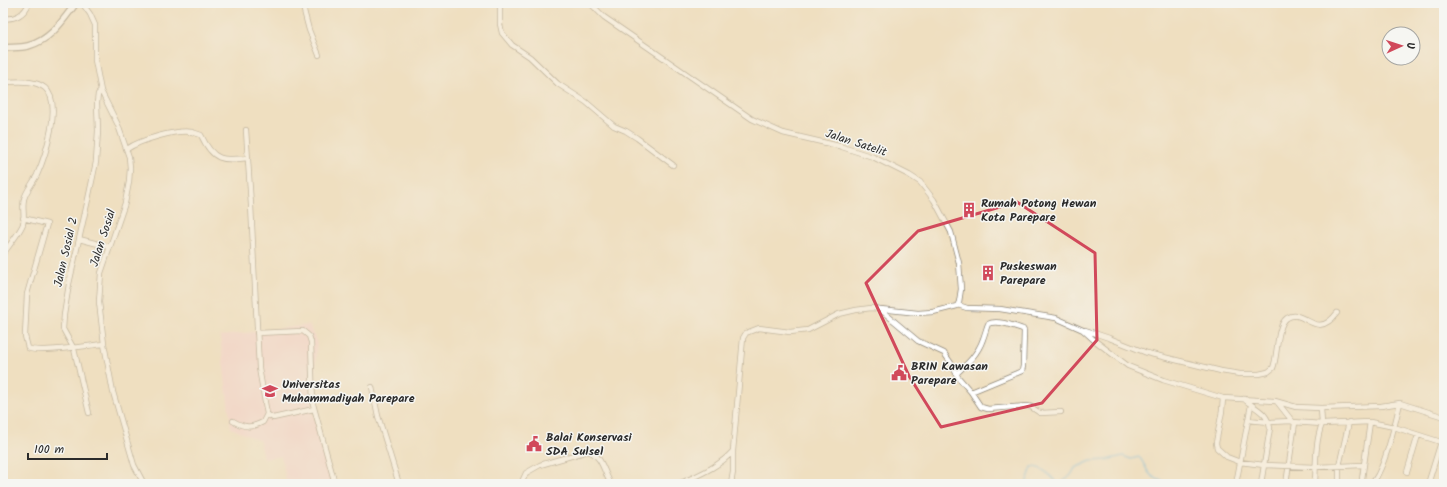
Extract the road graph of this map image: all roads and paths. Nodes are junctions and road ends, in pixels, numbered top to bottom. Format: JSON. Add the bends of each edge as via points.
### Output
{"nodes":[{"id":1,"x":29,"y":3,"type":"edge"},
{"id":2,"x":76,"y":3,"type":"edge"},
{"id":3,"x":82,"y":3,"type":"edge"},
{"id":4,"x":302,"y":3,"type":"edge"},
{"id":5,"x":500,"y":3,"type":"edge"},
{"id":6,"x":590,"y":3,"type":"edge"},
{"id":7,"x":3,"y":18,"type":"edge"},
{"id":8,"x":3,"y":48,"type":"edge"},
{"id":9,"x":319,"y":55,"type":"dead end"},
{"id":10,"x":3,"y":82,"type":"edge"},
{"id":11,"x":100,"y":91,"type":"junction"},
{"id":12,"x":246,"y":130,"type":"dead end"},
{"id":13,"x":127,"y":149,"type":"junction"},
{"id":14,"x":248,"y":158,"type":"junction"},
{"id":15,"x":673,"y":165,"type":"dead end"},
{"id":16,"x":23,"y":218,"type":"junction"},
{"id":17,"x":79,"y":239,"type":"junction"},
{"id":18,"x":110,"y":247,"type":"junction"},
{"id":19,"x":3,"y":254,"type":"edge"},
{"id":20,"x":958,"y":306,"type":"junction"},
{"id":21,"x":881,"y":309,"type":"junction"},
{"id":22,"x":1336,"y":313,"type":"dead end"},
{"id":23,"x":1083,"y":330,"type":"junction"},
{"id":24,"x":257,"y":333,"type":"junction"},
{"id":25,"x":104,"y":344,"type":"junction"},
{"id":26,"x":73,"y":347,"type":"junction"},
{"id":27,"x":956,"y":374,"type":"junction"},
{"id":28,"x":372,"y":387,"type":"dead end"},
{"id":29,"x":971,"y":392,"type":"junction"},
{"id":30,"x":1223,"y":398,"type":"junction"},
{"id":31,"x":1244,"y":399,"type":"junction"},
{"id":32,"x":1276,"y":401,"type":"junction"},
{"id":33,"x":1400,"y":403,"type":"junction"},
{"id":34,"x":1251,"y":405,"type":"junction"},
{"id":35,"x":1321,"y":408,"type":"junction"},
{"id":36,"x":314,"y":409,"type":"junction"},
{"id":37,"x":89,"y":412,"type":"dead end"},
{"id":38,"x":1061,"y":412,"type":"dead end"},
{"id":39,"x":267,"y":414,"type":"junction"},
{"id":40,"x":1444,"y":417,"type":"edge"},
{"id":41,"x":1248,"y":420,"type":"junction"},
{"id":42,"x":233,"y":421,"type":"dead end"},
{"id":43,"x":1269,"y":422,"type":"junction"},
{"id":44,"x":1294,"y":422,"type":"junction"},
{"id":45,"x":1349,"y":422,"type":"junction"},
{"id":46,"x":1370,"y":422,"type":"junction"},
{"id":47,"x":1322,"y":424,"type":"junction"},
{"id":48,"x":1394,"y":427,"type":"junction"},
{"id":49,"x":1418,"y":435,"type":"junction"},
{"id":50,"x":1443,"y":443,"type":"edge"},
{"id":51,"x":733,"y":451,"type":"junction"},
{"id":52,"x":1240,"y":462,"type":"junction"},
{"id":53,"x":1264,"y":465,"type":"junction"},
{"id":54,"x":1288,"y":466,"type":"junction"},
{"id":55,"x":1339,"y":466,"type":"junction"},
{"id":56,"x":1363,"y":466,"type":"junction"},
{"id":57,"x":1316,"y":467,"type":"junction"},
{"id":58,"x":1407,"y":472,"type":"dead end"},
{"id":59,"x":144,"y":484,"type":"edge"},
{"id":60,"x":335,"y":484,"type":"edge"},
{"id":61,"x":399,"y":484,"type":"edge"},
{"id":62,"x":521,"y":484,"type":"edge"},
{"id":63,"x":611,"y":484,"type":"edge"},
{"id":64,"x":679,"y":484,"type":"edge"},
{"id":65,"x":731,"y":484,"type":"edge"},
{"id":66,"x":1236,"y":484,"type":"edge"},
{"id":67,"x":1261,"y":484,"type":"edge"},
{"id":68,"x":1286,"y":484,"type":"edge"},
{"id":69,"x":1315,"y":484,"type":"edge"},
{"id":70,"x":1339,"y":484,"type":"edge"},
{"id":71,"x":1364,"y":484,"type":"edge"},
{"id":72,"x":1371,"y":484,"type":"edge"},
{"id":73,"x":1428,"y":484,"type":"edge"}],
"edges":[{"from":1,"to":7,"type":"street","via":[[22,14]]},
{"from":2,"to":8,"type":"street","via":[[54,30],[38,42],[28,46]]},
{"from":3,"to":11,"type":"street","name":"Jalan Sosial","via":[[95,24],[95,60]]},
{"from":4,"to":9,"type":"street"},
{"from":5,"to":15,"type":"street","via":[[502,32],[512,45],[614,126],[637,138]]},
{"from":6,"to":20,"type":"street","name":"Jalan Satelit","via":[[604,17],[752,119],[782,132],[873,157],[920,182],[934,200],[951,232],[959,263],[961,289]]},
{"from":10,"to":16,"type":"street","via":[[38,84],[45,88],[51,98],[52,126],[48,146],[24,199]]},
{"from":11,"to":13,"type":"street","name":"Jalan Sosial","via":[[112,111]]},
{"from":11,"to":17,"type":"street","name":"Jalan Sosial 2","via":[[97,103],[96,162]]},
{"from":12,"to":14,"type":"street"},
{"from":13,"to":14,"type":"street","via":[[137,142],[168,134],[191,132],[201,135],[206,147],[215,156],[229,160]]},
{"from":13,"to":18,"type":"street","name":"Jalan Sosial","via":[[130,168],[127,189]]},
{"from":14,"to":24,"type":"street"},
{"from":16,"to":19,"type":"street","via":[[23,224]]},
{"from":16,"to":26,"type":"street","via":[[47,224],[27,294],[26,346],[32,350]]},
{"from":17,"to":18,"type":"street"},
{"from":17,"to":26,"type":"street","name":"Jalan Sosial 2","via":[[63,329]]},
{"from":18,"to":25,"type":"street","name":"Jalan Sosial","via":[[101,273],[100,285],[99,306]]},
{"from":20,"to":21,"type":"street","via":[[918,313]]},
{"from":20,"to":23,"type":"street","via":[[1000,309],[1049,317]]},
{"from":21,"to":27,"type":"street","via":[[918,341],[944,353]]},
{"from":21,"to":51,"type":"street","via":[[872,308],[839,314],[816,328],[804,331],[759,328],[746,333],[743,338]]},
{"from":22,"to":23,"type":"street","via":[[1331,321],[1322,325],[1297,316],[1288,318],[1282,324],[1273,368],[1259,374],[1240,374],[1158,356]]},
{"from":23,"to":30,"type":"street","via":[[1128,366],[1163,380]]},
{"from":24,"to":36,"type":"street","via":[[302,331],[309,336]]},
{"from":24,"to":39,"type":"street","via":[[259,368]]},
{"from":25,"to":26,"type":"street"},
{"from":25,"to":59,"type":"street","name":"Jalan Sosial","via":[[113,392],[125,435],[134,465]]},
{"from":26,"to":37,"type":"street","name":"Jalan Sosial 2"},
{"from":27,"to":29,"type":"street"},
{"from":27,"to":29,"type":"street","via":[[977,352],[988,324],[995,322],[1024,330],[1022,371]]},
{"from":28,"to":61,"type":"street"},
{"from":29,"to":38,"type":"street","via":[[980,407],[985,409],[1027,406],[1040,413]]},
{"from":30,"to":31,"type":"street"},
{"from":30,"to":52,"type":"street","via":[[1217,448],[1227,457]]},
{"from":31,"to":32,"type":"street"},
{"from":31,"to":34,"type":"street"},
{"from":32,"to":35,"type":"street","via":[[1296,407]]},
{"from":32,"to":44,"type":"street"},
{"from":33,"to":35,"type":"street"},
{"from":33,"to":40,"type":"street"},
{"from":33,"to":48,"type":"street"},
{"from":34,"to":41,"type":"street"},
{"from":34,"to":43,"type":"street","via":[[1261,411]]},
{"from":35,"to":47,"type":"street"},
{"from":36,"to":39,"type":"street","via":[[274,418]]},
{"from":36,"to":60,"type":"street"},
{"from":39,"to":42,"type":"street","via":[[263,422],[253,426]]},
{"from":41,"to":43,"type":"street"},
{"from":41,"to":52,"type":"street"},
{"from":43,"to":44,"type":"street"},
{"from":43,"to":53,"type":"street"},
{"from":44,"to":47,"type":"street"},
{"from":44,"to":54,"type":"street"},
{"from":45,"to":46,"type":"street"},
{"from":45,"to":47,"type":"street"},
{"from":45,"to":55,"type":"street"},
{"from":46,"to":48,"type":"street"},
{"from":46,"to":56,"type":"street"},
{"from":47,"to":57,"type":"street"},
{"from":48,"to":49,"type":"street"},
{"from":48,"to":72,"type":"street","via":[[1378,474]]},
{"from":49,"to":50,"type":"street"},
{"from":49,"to":58,"type":"street"},
{"from":50,"to":73,"type":"street"},
{"from":51,"to":64,"type":"street","via":[[714,467]]},
{"from":51,"to":65,"type":"street"},
{"from":52,"to":53,"type":"street"},
{"from":52,"to":66,"type":"street"},
{"from":53,"to":54,"type":"street"},
{"from":53,"to":67,"type":"street"},
{"from":54,"to":57,"type":"street"},
{"from":54,"to":68,"type":"street"},
{"from":55,"to":56,"type":"street"},
{"from":55,"to":57,"type":"street"},
{"from":55,"to":70,"type":"street"},
{"from":56,"to":71,"type":"street"},
{"from":57,"to":69,"type":"street"},
{"from":62,"to":63,"type":"street","via":[[526,473],[540,465],[588,451],[598,458]]}]}
